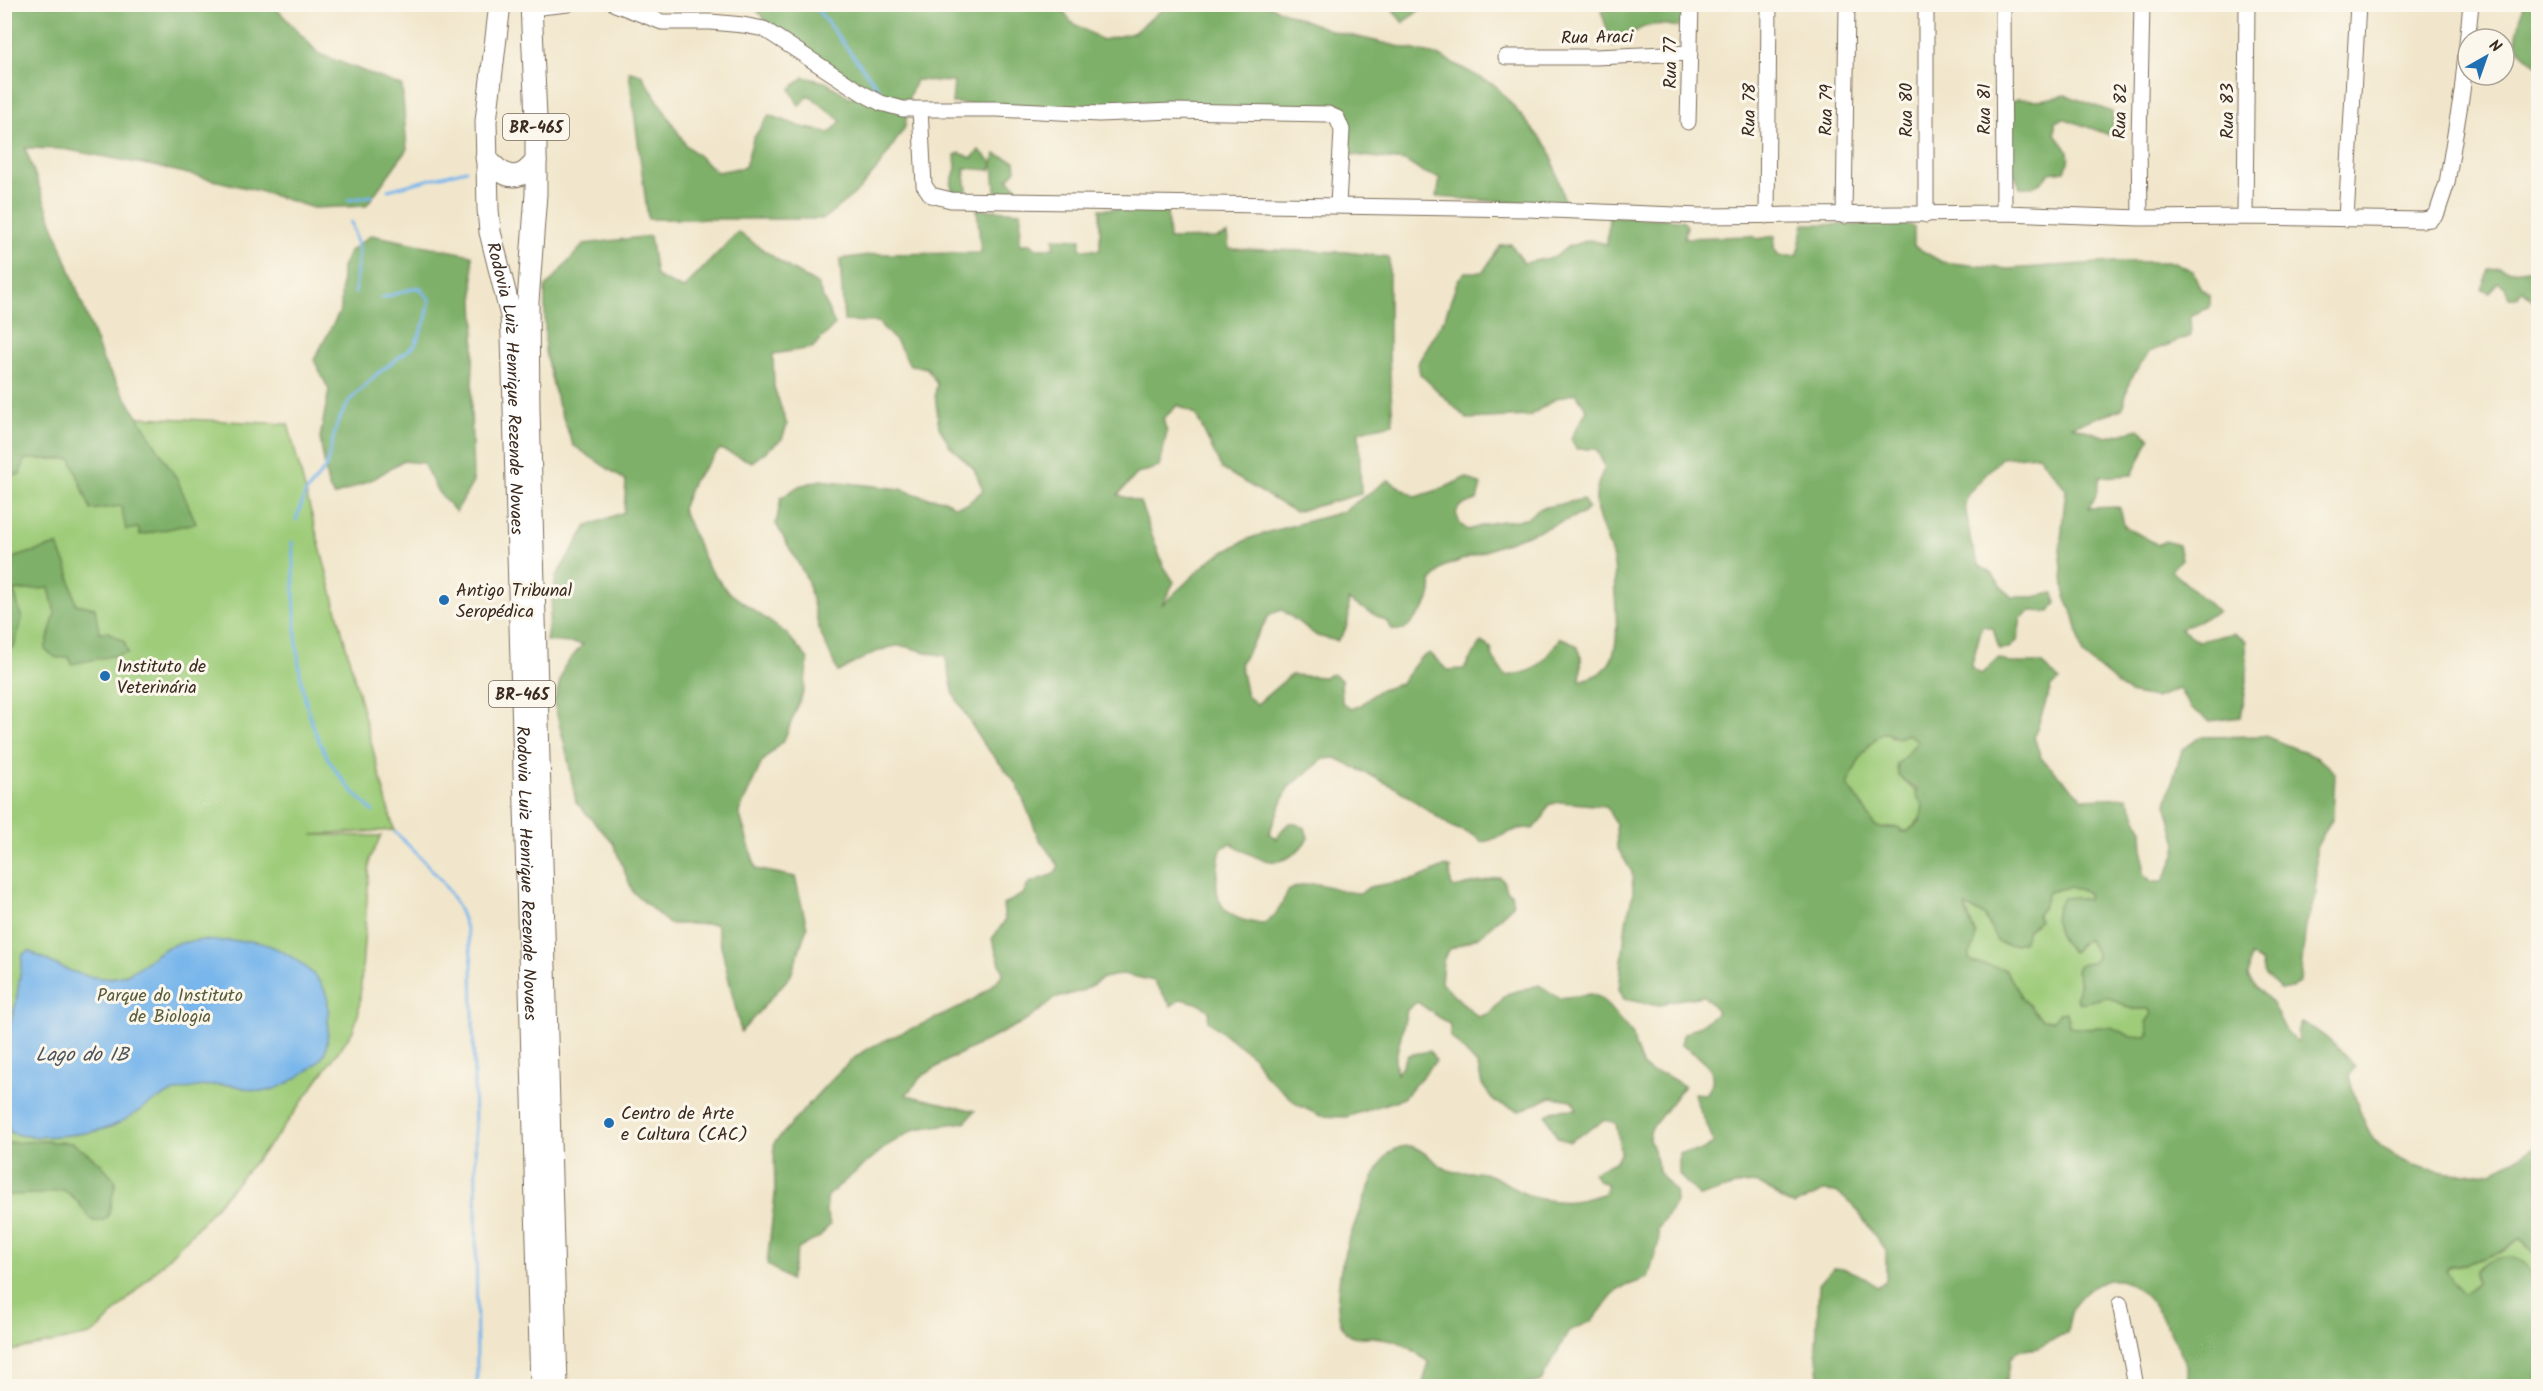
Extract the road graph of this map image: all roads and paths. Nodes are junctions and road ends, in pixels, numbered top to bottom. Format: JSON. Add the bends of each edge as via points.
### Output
{"nodes":[{"id":1,"x":500,"y":4,"type":"edge"},
{"id":2,"x":568,"y":4,"type":"edge"},
{"id":3,"x":615,"y":4,"type":"edge"},
{"id":4,"x":1691,"y":4,"type":"edge"},
{"id":5,"x":1769,"y":4,"type":"edge"},
{"id":6,"x":1846,"y":4,"type":"edge"},
{"id":7,"x":1926,"y":4,"type":"edge"},
{"id":8,"x":2003,"y":4,"type":"edge"},
{"id":9,"x":2142,"y":4,"type":"edge"},
{"id":10,"x":2247,"y":4,"type":"edge"},
{"id":11,"x":2358,"y":4,"type":"edge"},
{"id":12,"x":2471,"y":4,"type":"edge"},
{"id":13,"x":531,"y":6,"type":"edge"},
{"id":14,"x":634,"y":8,"type":"edge"},
{"id":15,"x":1689,"y":53,"type":"junction"},
{"id":16,"x":1506,"y":57,"type":"dead end"},
{"id":17,"x":920,"y":110,"type":"junction"},
{"id":18,"x":1688,"y":122,"type":"dead end"},
{"id":19,"x":486,"y":158,"type":"junction"},
{"id":20,"x":536,"y":161,"type":"junction"},
{"id":21,"x":1338,"y":205,"type":"junction"},
{"id":22,"x":2004,"y":213,"type":"junction"},
{"id":23,"x":1926,"y":215,"type":"junction"},
{"id":24,"x":1767,"y":216,"type":"junction"},
{"id":25,"x":1844,"y":216,"type":"junction"},
{"id":26,"x":2245,"y":217,"type":"junction"},
{"id":27,"x":2140,"y":218,"type":"junction"},
{"id":28,"x":2346,"y":219,"type":"junction"},
{"id":29,"x":2120,"y":1304,"type":"dead end"},
{"id":30,"x":541,"y":1386,"type":"edge"},
{"id":31,"x":557,"y":1386,"type":"edge"},
{"id":32,"x":2136,"y":1386,"type":"edge"}],
"edges":[{"from":1,"to":19,"type":"highway","name":"Rodovia Luiz Henrique Rezende Novaes","number":"BR-465","via":[[488,90]]},
{"from":2,"to":13,"type":"street"},
{"from":3,"to":14,"type":"street"},
{"from":4,"to":15,"type":"street","name":"Rua 77"},
{"from":5,"to":24,"type":"street","name":"Rua 78"},
{"from":6,"to":25,"type":"street","name":"Rua 79"},
{"from":7,"to":23,"type":"street","name":"Rua 80"},
{"from":8,"to":22,"type":"street","name":"Rua 81"},
{"from":9,"to":27,"type":"street","name":"Rua 82"},
{"from":10,"to":26,"type":"street","name":"Rua 83"},
{"from":11,"to":28,"type":"street"},
{"from":12,"to":28,"type":"street","via":[[2455,142],[2437,213],[2423,220]]},
{"from":13,"to":20,"type":"highway","name":"Rodovia Luiz Henrique Rezende Novaes","number":"BR-465"},
{"from":14,"to":17,"type":"street","via":[[662,22],[722,23],[764,29],[881,103]]},
{"from":15,"to":16,"type":"street","name":"Rua Araci"},
{"from":15,"to":18,"type":"street","name":"Rua 77"},
{"from":17,"to":21,"type":"street","via":[[924,185],[926,191],[938,198]]},
{"from":17,"to":21,"type":"street","via":[[1328,114],[1337,118],[1342,130]]},
{"from":19,"to":20,"type":"highway","via":[[512,176],[524,173]]},
{"from":19,"to":30,"type":"highway","name":"Rodovia Luiz Henrique Rezende Novaes","number":"BR-465","via":[[490,232],[511,316],[512,336]]},
{"from":20,"to":31,"type":"highway","name":"Rodovia Luiz Henrique Rezende Novaes","number":"BR-465","via":[[528,303],[529,409]]},
{"from":21,"to":24,"type":"street"},
{"from":22,"to":23,"type":"street"},
{"from":22,"to":27,"type":"street"},
{"from":23,"to":25,"type":"street"},
{"from":24,"to":25,"type":"street"},
{"from":26,"to":27,"type":"street"},
{"from":26,"to":28,"type":"street"},
{"from":29,"to":32,"type":"street"}]}
